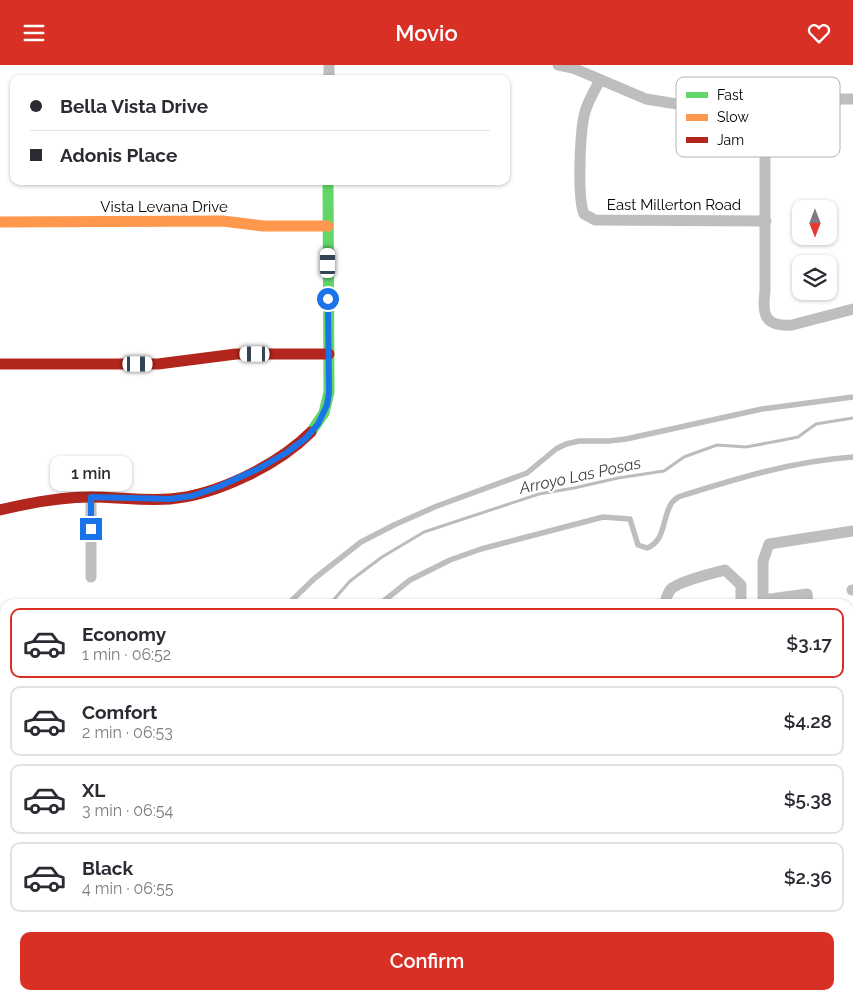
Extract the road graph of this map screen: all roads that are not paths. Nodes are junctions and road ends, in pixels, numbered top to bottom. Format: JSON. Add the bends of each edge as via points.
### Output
{"nodes":[{"id":1,"x":558,"y":65,"type":"edge"},
{"id":2,"x":600,"y":80,"type":"junction"},
{"id":3,"x":840,"y":99,"type":"edge"},
{"id":4,"x":853,"y":99,"type":"edge"},
{"id":5,"x":676,"y":104,"type":"edge"},
{"id":6,"x":766,"y":157,"type":"edge"},
{"id":7,"x":328,"y":185,"type":"edge"},
{"id":8,"x":766,"y":221,"type":"junction"},
{"id":9,"x":0,"y":222,"type":"edge"},
{"id":10,"x":328,"y":226,"type":"junction"},
{"id":11,"x":853,"y":309,"type":"edge"},
{"id":12,"x":329,"y":355,"type":"junction"},
{"id":13,"x":0,"y":364,"type":"edge"},
{"id":14,"x":853,"y":397,"type":"edge"},
{"id":15,"x":853,"y":457,"type":"edge"},
{"id":16,"x":91,"y":497,"type":"junction"},
{"id":17,"x":0,"y":510,"type":"edge"},
{"id":18,"x":853,"y":531,"type":"edge"},
{"id":19,"x":91,"y":577,"type":"dead end"},
{"id":20,"x":293,"y":599,"type":"edge"},
{"id":21,"x":386,"y":599,"type":"edge"},
{"id":22,"x":666,"y":599,"type":"edge"},
{"id":23,"x":741,"y":599,"type":"edge"},
{"id":24,"x":764,"y":599,"type":"edge"},
{"id":25,"x":780,"y":599,"type":"edge"},
{"id":26,"x":808,"y":599,"type":"edge"}],
"edges":[{"from":1,"to":2,"type":"street"},
{"from":2,"to":5,"type":"street","via":[[646,99]]},
{"from":2,"to":8,"type":"street","name":"East Millerton Road","via":[[585,112],[581,133],[580,199],[584,214],[595,220]]},
{"from":3,"to":4,"type":"street"},
{"from":6,"to":8,"type":"street"},
{"from":7,"to":10,"type":"street"},
{"from":8,"to":11,"type":"street","via":[[763,309],[770,321],[778,325],[792,325]]},
{"from":9,"to":10,"type":"street","name":"Vista Levana Drive","via":[[223,221],[258,226]]},
{"from":10,"to":12,"type":"street"},
{"from":12,"to":13,"type":"street","via":[[236,354],[158,364]]},
{"from":12,"to":16,"type":"street","via":[[329,392],[325,412],[312,432],[286,453],[258,469],[192,496],[170,499]]},
{"from":14,"to":20,"type":"lane","via":[[762,409],[626,439],[566,444],[527,473],[437,505],[361,543]]},
{"from":15,"to":21,"type":"lane","via":[[824,459],[745,476],[678,497],[670,505],[659,540],[647,548],[638,545],[630,519],[603,517],[450,560],[410,580]]},
{"from":16,"to":17,"type":"street","via":[[42,500]]},
{"from":16,"to":19,"type":"street"},
{"from":18,"to":24,"type":"street","via":[[769,544],[763,561]]},
{"from":22,"to":23,"type":"street","via":[[673,587],[725,570],[741,585]]},
{"from":25,"to":26,"type":"street","via":[[807,594]]}]}
